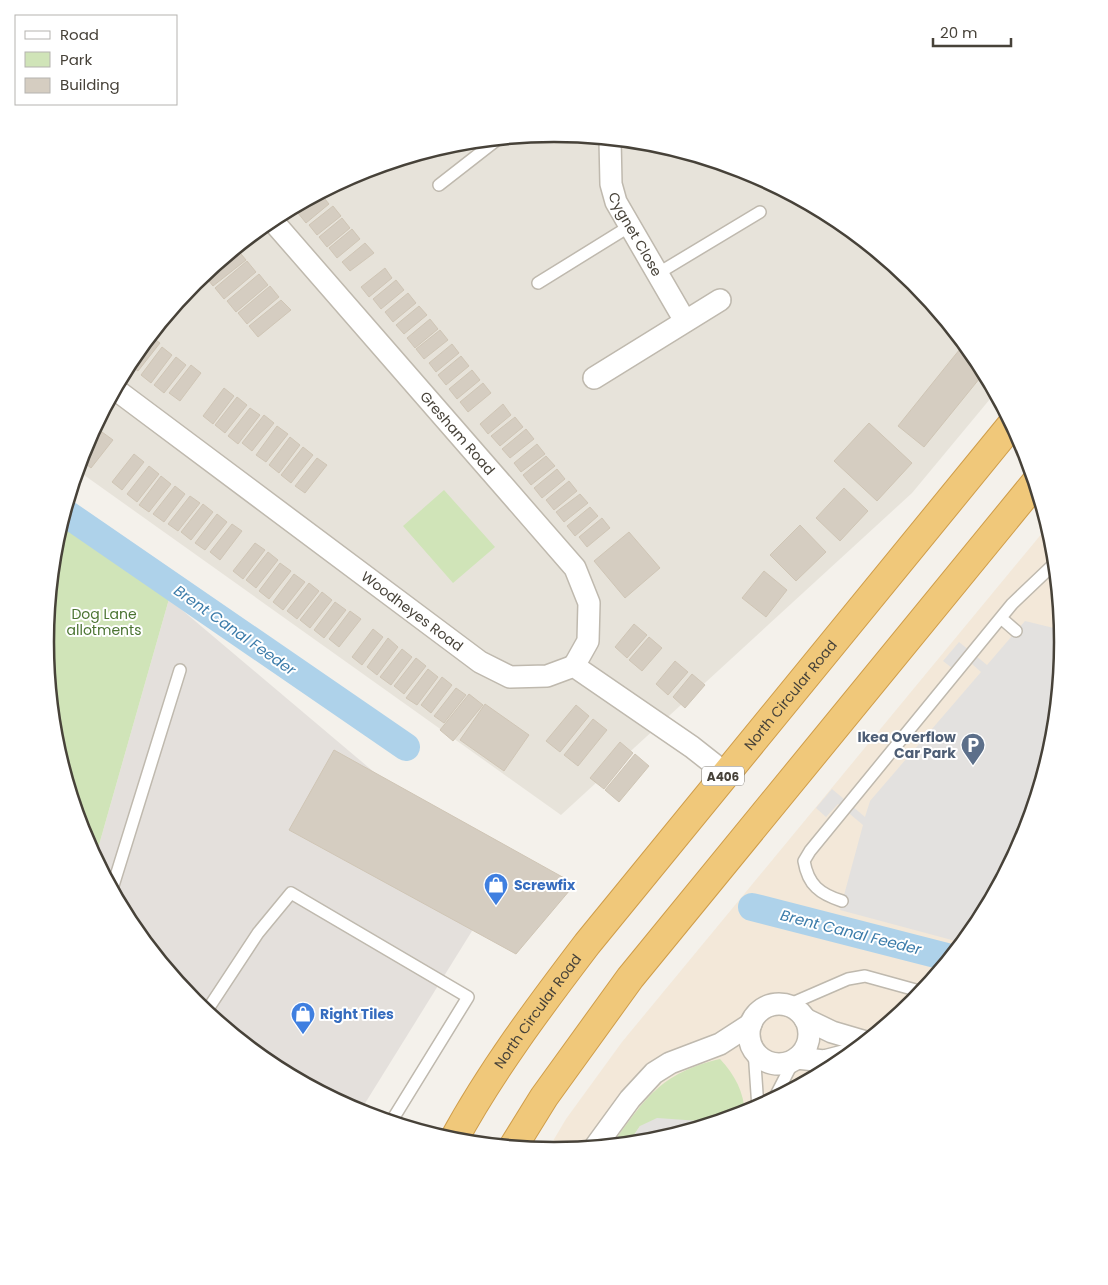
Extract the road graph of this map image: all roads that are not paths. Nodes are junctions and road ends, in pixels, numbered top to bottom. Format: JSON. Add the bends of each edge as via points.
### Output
{"nodes":[{"id":1,"x":610,"y":146,"type":"edge"},
{"id":2,"x":487,"y":147,"type":"edge"},
{"id":3,"x":439,"y":185,"type":"dead end"},
{"id":4,"x":760,"y":212,"type":"dead end"},
{"id":5,"x":277,"y":226,"type":"edge"},
{"id":6,"x":630,"y":226,"type":"junction"},
{"id":7,"x":657,"y":274,"type":"junction"},
{"id":8,"x":538,"y":283,"type":"dead end"},
{"id":9,"x":720,"y":300,"type":"dead end"},
{"id":10,"x":685,"y":321,"type":"junction"},
{"id":11,"x":594,"y":378,"type":"dead end"},
{"id":12,"x":120,"y":393,"type":"edge"},
{"id":13,"x":1007,"y":430,"type":"edge"},
{"id":14,"x":1030,"y":489,"type":"edge"},
{"id":15,"x":1049,"y":569,"type":"edge"},
{"id":16,"x":1001,"y":618,"type":"junction"},
{"id":17,"x":1016,"y":631,"type":"dead end"},
{"id":18,"x":574,"y":666,"type":"junction"},
{"id":19,"x":180,"y":670,"type":"dead end"},
{"id":20,"x":725,"y":773,"type":"junction"},
{"id":21,"x":114,"y":881,"type":"edge"},
{"id":22,"x":842,"y":901,"type":"dead end"},
{"id":23,"x":914,"y":990,"type":"edge"},
{"id":24,"x":788,"y":1005,"type":"junction"},
{"id":25,"x":210,"y":1006,"type":"edge"},
{"id":26,"x":805,"y":1019,"type":"junction"},
{"id":27,"x":751,"y":1024,"type":"junction"},
{"id":28,"x":858,"y":1040,"type":"edge"},
{"id":29,"x":754,"y":1050,"type":"junction"},
{"id":30,"x":795,"y":1059,"type":"junction"},
{"id":31,"x":830,"y":1060,"type":"edge"},
{"id":32,"x":779,"y":1089,"type":"edge"},
{"id":33,"x":757,"y":1099,"type":"edge"},
{"id":34,"x":394,"y":1116,"type":"edge"},
{"id":35,"x":458,"y":1133,"type":"edge"},
{"id":36,"x":600,"y":1140,"type":"edge"},
{"id":37,"x":517,"y":1141,"type":"edge"}],
"edges":[{"from":1,"to":6,"type":"street","name":"Cygnet Close","via":[[611,184],[616,202]]},
{"from":2,"to":3,"type":"lane"},
{"from":4,"to":7,"type":"lane"},
{"from":5,"to":18,"type":"street","name":"Gresham Road","via":[[575,568],[589,603],[588,641]]},
{"from":6,"to":7,"type":"street","name":"Cygnet Close"},
{"from":6,"to":8,"type":"lane"},
{"from":7,"to":10,"type":"street","name":"Cygnet Close"},
{"from":9,"to":10,"type":"street"},
{"from":10,"to":11,"type":"street"},
{"from":12,"to":18,"type":"street","name":"Woodheyes Road","via":[[480,662],[510,677],[547,676]]},
{"from":13,"to":20,"type":"highway","name":"North Circular Road","number":"A406"},
{"from":14,"to":37,"type":"highway","via":[[630,978],[544,1097]]},
{"from":15,"to":16,"type":"lane","via":[[1023,591]]},
{"from":16,"to":17,"type":"lane"},
{"from":16,"to":22,"type":"lane","via":[[804,861],[815,888]]},
{"from":18,"to":20,"type":"street"},
{"from":19,"to":21,"type":"lane"},
{"from":20,"to":35,"type":"highway","name":"North Circular Road","number":"A406","via":[[544,1001],[497,1068]]},
{"from":23,"to":24,"type":"lane","via":[[865,976],[848,978]]},
{"from":24,"to":26,"type":"street"},
{"from":24,"to":27,"type":"street","via":[[770,1005]]},
{"from":25,"to":34,"type":"lane","via":[[258,933],[291,893],[468,997]]},
{"from":26,"to":28,"type":"street"},
{"from":26,"to":30,"type":"street","via":[[809,1036],[803,1052]]},
{"from":27,"to":29,"type":"street","via":[[750,1042]]},
{"from":27,"to":36,"type":"street","via":[[720,1044],[654,1072]]},
{"from":29,"to":30,"type":"street","via":[[776,1064]]},
{"from":29,"to":33,"type":"lane"},
{"from":30,"to":31,"type":"street"},
{"from":30,"to":32,"type":"lane"}]}
